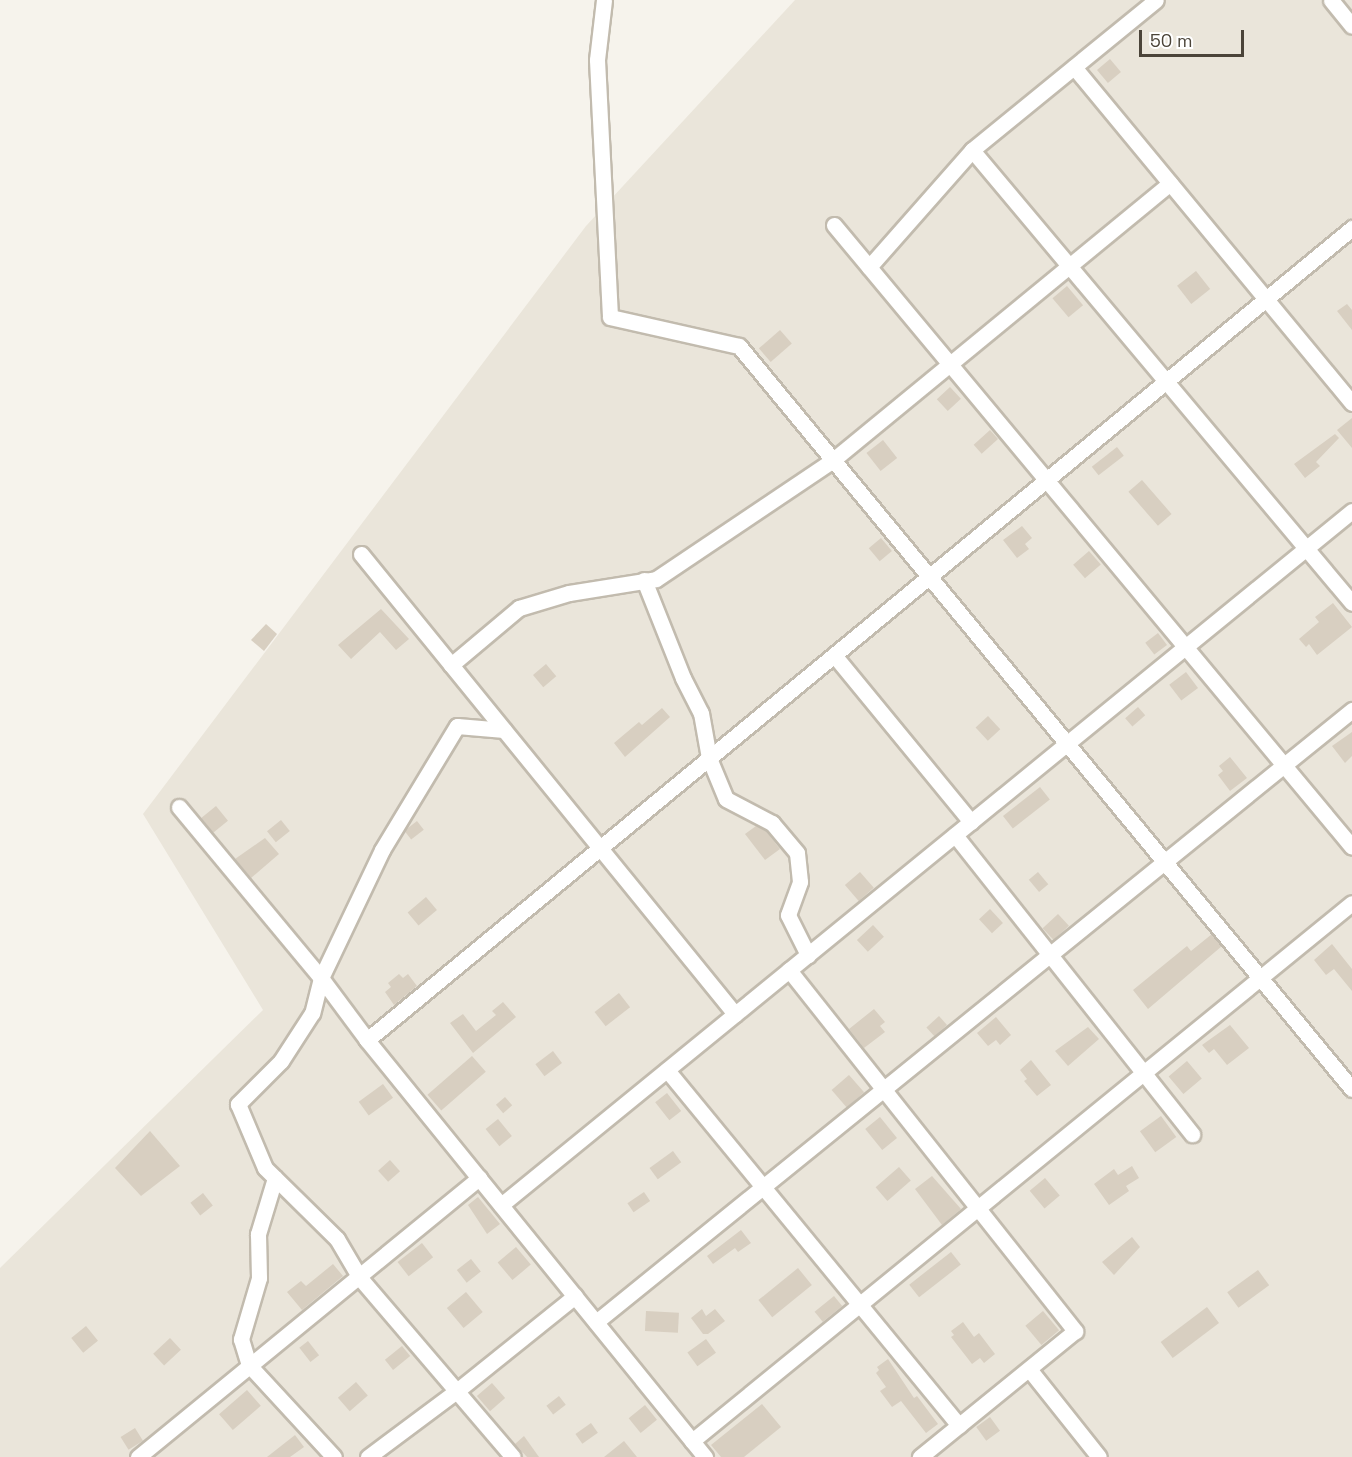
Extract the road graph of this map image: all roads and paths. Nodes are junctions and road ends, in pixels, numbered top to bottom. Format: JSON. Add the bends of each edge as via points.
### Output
{"nodes":[{"id":1,"x":604,"y":0,"type":"edge"},
{"id":2,"x":1156,"y":0,"type":"edge"},
{"id":3,"x":1331,"y":0,"type":"edge"},
{"id":4,"x":1352,"y":26,"type":"edge"},
{"id":5,"x":1074,"y":67,"type":"junction"},
{"id":6,"x":972,"y":150,"type":"junction"},
{"id":7,"x":1170,"y":183,"type":"junction"},
{"id":8,"x":834,"y":225,"type":"dead end"},
{"id":9,"x":1352,"y":228,"type":"edge"},
{"id":10,"x":1069,"y":266,"type":"junction"},
{"id":11,"x":869,"y":267,"type":"junction"},
{"id":12,"x":1266,"y":299,"type":"junction"},
{"id":13,"x":950,"y":364,"type":"junction"},
{"id":14,"x":1166,"y":381,"type":"junction"},
{"id":15,"x":1352,"y":403,"type":"edge"},
{"id":16,"x":833,"y":460,"type":"junction"},
{"id":17,"x":1047,"y":480,"type":"junction"},
{"id":18,"x":1352,"y":511,"type":"edge"},
{"id":19,"x":1306,"y":549,"type":"junction"},
{"id":20,"x":361,"y":554,"type":"dead end"},
{"id":21,"x":929,"y":576,"type":"junction"},
{"id":22,"x":644,"y":580,"type":"junction"},
{"id":23,"x":1352,"y":603,"type":"edge"},
{"id":24,"x":1186,"y":647,"type":"junction"},
{"id":25,"x":834,"y":655,"type":"junction"},
{"id":26,"x":452,"y":665,"type":"junction"},
{"id":27,"x":1352,"y":710,"type":"edge"},
{"id":28,"x":504,"y":730,"type":"junction"},
{"id":29,"x":1067,"y":743,"type":"junction"},
{"id":30,"x":709,"y":758,"type":"junction"},
{"id":31,"x":1284,"y":765,"type":"junction"},
{"id":32,"x":179,"y":807,"type":"dead end"},
{"id":33,"x":971,"y":822,"type":"junction"},
{"id":34,"x":955,"y":835,"type":"junction"},
{"id":35,"x":1352,"y":847,"type":"edge"},
{"id":36,"x":600,"y":848,"type":"junction"},
{"id":37,"x":1165,"y":862,"type":"junction"},
{"id":38,"x":1352,"y":903,"type":"edge"},
{"id":39,"x":1050,"y":954,"type":"junction"},
{"id":40,"x":808,"y":955,"type":"junction"},
{"id":41,"x":789,"y":970,"type":"junction"},
{"id":42,"x":321,"y":978,"type":"junction"},
{"id":43,"x":1260,"y":978,"type":"junction"},
{"id":44,"x":735,"y":1014,"type":"junction"},
{"id":45,"x":367,"y":1040,"type":"junction"},
{"id":46,"x":667,"y":1070,"type":"junction"},
{"id":47,"x":1143,"y":1073,"type":"junction"},
{"id":48,"x":883,"y":1089,"type":"junction"},
{"id":49,"x":1352,"y":1089,"type":"edge"},
{"id":50,"x":1192,"y":1134,"type":"dead end"},
{"id":51,"x":275,"y":1178,"type":"junction"},
{"id":52,"x":479,"y":1178,"type":"junction"},
{"id":53,"x":763,"y":1187,"type":"junction"},
{"id":54,"x":501,"y":1205,"type":"junction"},
{"id":55,"x":978,"y":1208,"type":"junction"},
{"id":56,"x":360,"y":1278,"type":"junction"},
{"id":57,"x":575,"y":1296,"type":"junction"},
{"id":58,"x":860,"y":1305,"type":"junction"},
{"id":59,"x":596,"y":1322,"type":"junction"},
{"id":60,"x":249,"y":1365,"type":"junction"},
{"id":61,"x":1029,"y":1369,"type":"junction"},
{"id":62,"x":458,"y":1390,"type":"junction"},
{"id":63,"x":959,"y":1425,"type":"junction"},
{"id":64,"x":692,"y":1442,"type":"junction"},
{"id":65,"x":148,"y":1454,"type":"edge"},
{"id":66,"x":334,"y":1457,"type":"edge"},
{"id":67,"x":368,"y":1457,"type":"edge"},
{"id":68,"x":513,"y":1457,"type":"edge"},
{"id":69,"x":705,"y":1457,"type":"edge"},
{"id":70,"x":920,"y":1457,"type":"edge"},
{"id":71,"x":1099,"y":1457,"type":"edge"}],
"edges":[{"from":1,"to":16,"type":"street","via":[[597,60],[610,317],[739,346]]},
{"from":2,"to":5,"type":"street"},
{"from":3,"to":4,"type":"street"},
{"from":5,"to":6,"type":"street"},
{"from":5,"to":7,"type":"street"},
{"from":6,"to":10,"type":"street"},
{"from":6,"to":11,"type":"street"},
{"from":7,"to":10,"type":"street"},
{"from":7,"to":12,"type":"street"},
{"from":8,"to":11,"type":"street"},
{"from":9,"to":12,"type":"street"},
{"from":10,"to":13,"type":"street"},
{"from":10,"to":14,"type":"street"},
{"from":11,"to":13,"type":"street"},
{"from":12,"to":14,"type":"street"},
{"from":12,"to":15,"type":"street"},
{"from":13,"to":16,"type":"street"},
{"from":13,"to":17,"type":"street"},
{"from":14,"to":17,"type":"street"},
{"from":14,"to":19,"type":"street"},
{"from":16,"to":21,"type":"street"},
{"from":16,"to":22,"type":"street","via":[[656,579]]},
{"from":17,"to":21,"type":"street"},
{"from":17,"to":24,"type":"street"},
{"from":18,"to":19,"type":"street"},
{"from":19,"to":23,"type":"street"},
{"from":19,"to":24,"type":"street"},
{"from":20,"to":26,"type":"street"},
{"from":21,"to":25,"type":"street"},
{"from":21,"to":29,"type":"street"},
{"from":22,"to":26,"type":"street","via":[[569,593],[519,608]]},
{"from":22,"to":30,"type":"street","via":[[701,713]]},
{"from":24,"to":29,"type":"street"},
{"from":24,"to":31,"type":"street"},
{"from":25,"to":30,"type":"street"},
{"from":25,"to":33,"type":"street"},
{"from":26,"to":28,"type":"street"},
{"from":27,"to":31,"type":"street"},
{"from":28,"to":36,"type":"street"},
{"from":28,"to":42,"type":"street","via":[[457,726],[382,850]]},
{"from":29,"to":33,"type":"street"},
{"from":29,"to":37,"type":"street"},
{"from":30,"to":36,"type":"street"},
{"from":30,"to":40,"type":"street","via":[[726,799],[772,823],[797,853],[800,882],[789,915]]},
{"from":31,"to":35,"type":"street"},
{"from":31,"to":37,"type":"street"},
{"from":32,"to":42,"type":"street"},
{"from":33,"to":34,"type":"street"},
{"from":34,"to":39,"type":"street"},
{"from":34,"to":40,"type":"street"},
{"from":36,"to":44,"type":"street"},
{"from":36,"to":45,"type":"street"},
{"from":37,"to":39,"type":"street"},
{"from":37,"to":43,"type":"street"},
{"from":38,"to":43,"type":"street"},
{"from":39,"to":47,"type":"street"},
{"from":39,"to":48,"type":"street"},
{"from":40,"to":41,"type":"street"},
{"from":41,"to":44,"type":"street"},
{"from":41,"to":48,"type":"street"},
{"from":42,"to":45,"type":"street"},
{"from":42,"to":51,"type":"street","via":[[312,1013],[280,1062],[238,1104],[265,1168]]},
{"from":43,"to":47,"type":"street"},
{"from":43,"to":49,"type":"street"},
{"from":44,"to":46,"type":"street"},
{"from":45,"to":52,"type":"street"},
{"from":46,"to":53,"type":"street"},
{"from":46,"to":54,"type":"street"},
{"from":47,"to":50,"type":"street"},
{"from":47,"to":55,"type":"street"},
{"from":48,"to":53,"type":"street"},
{"from":48,"to":55,"type":"street"},
{"from":51,"to":56,"type":"street","via":[[337,1239]]},
{"from":51,"to":60,"type":"street","via":[[258,1234],[259,1278],[241,1340]]},
{"from":52,"to":54,"type":"street"},
{"from":52,"to":56,"type":"street"},
{"from":53,"to":58,"type":"street"},
{"from":53,"to":59,"type":"street"},
{"from":54,"to":57,"type":"street"},
{"from":55,"to":58,"type":"street"},
{"from":55,"to":61,"type":"street","via":[[1075,1331]]},
{"from":56,"to":60,"type":"street"},
{"from":56,"to":62,"type":"street"},
{"from":57,"to":59,"type":"street"},
{"from":57,"to":62,"type":"street"},
{"from":58,"to":63,"type":"street"},
{"from":58,"to":64,"type":"street"},
{"from":59,"to":64,"type":"street"},
{"from":60,"to":65,"type":"street"},
{"from":60,"to":66,"type":"street"},
{"from":61,"to":63,"type":"street"},
{"from":61,"to":71,"type":"street"},
{"from":62,"to":67,"type":"street"},
{"from":62,"to":68,"type":"street"},
{"from":63,"to":70,"type":"street"},
{"from":64,"to":69,"type":"street"}]}
